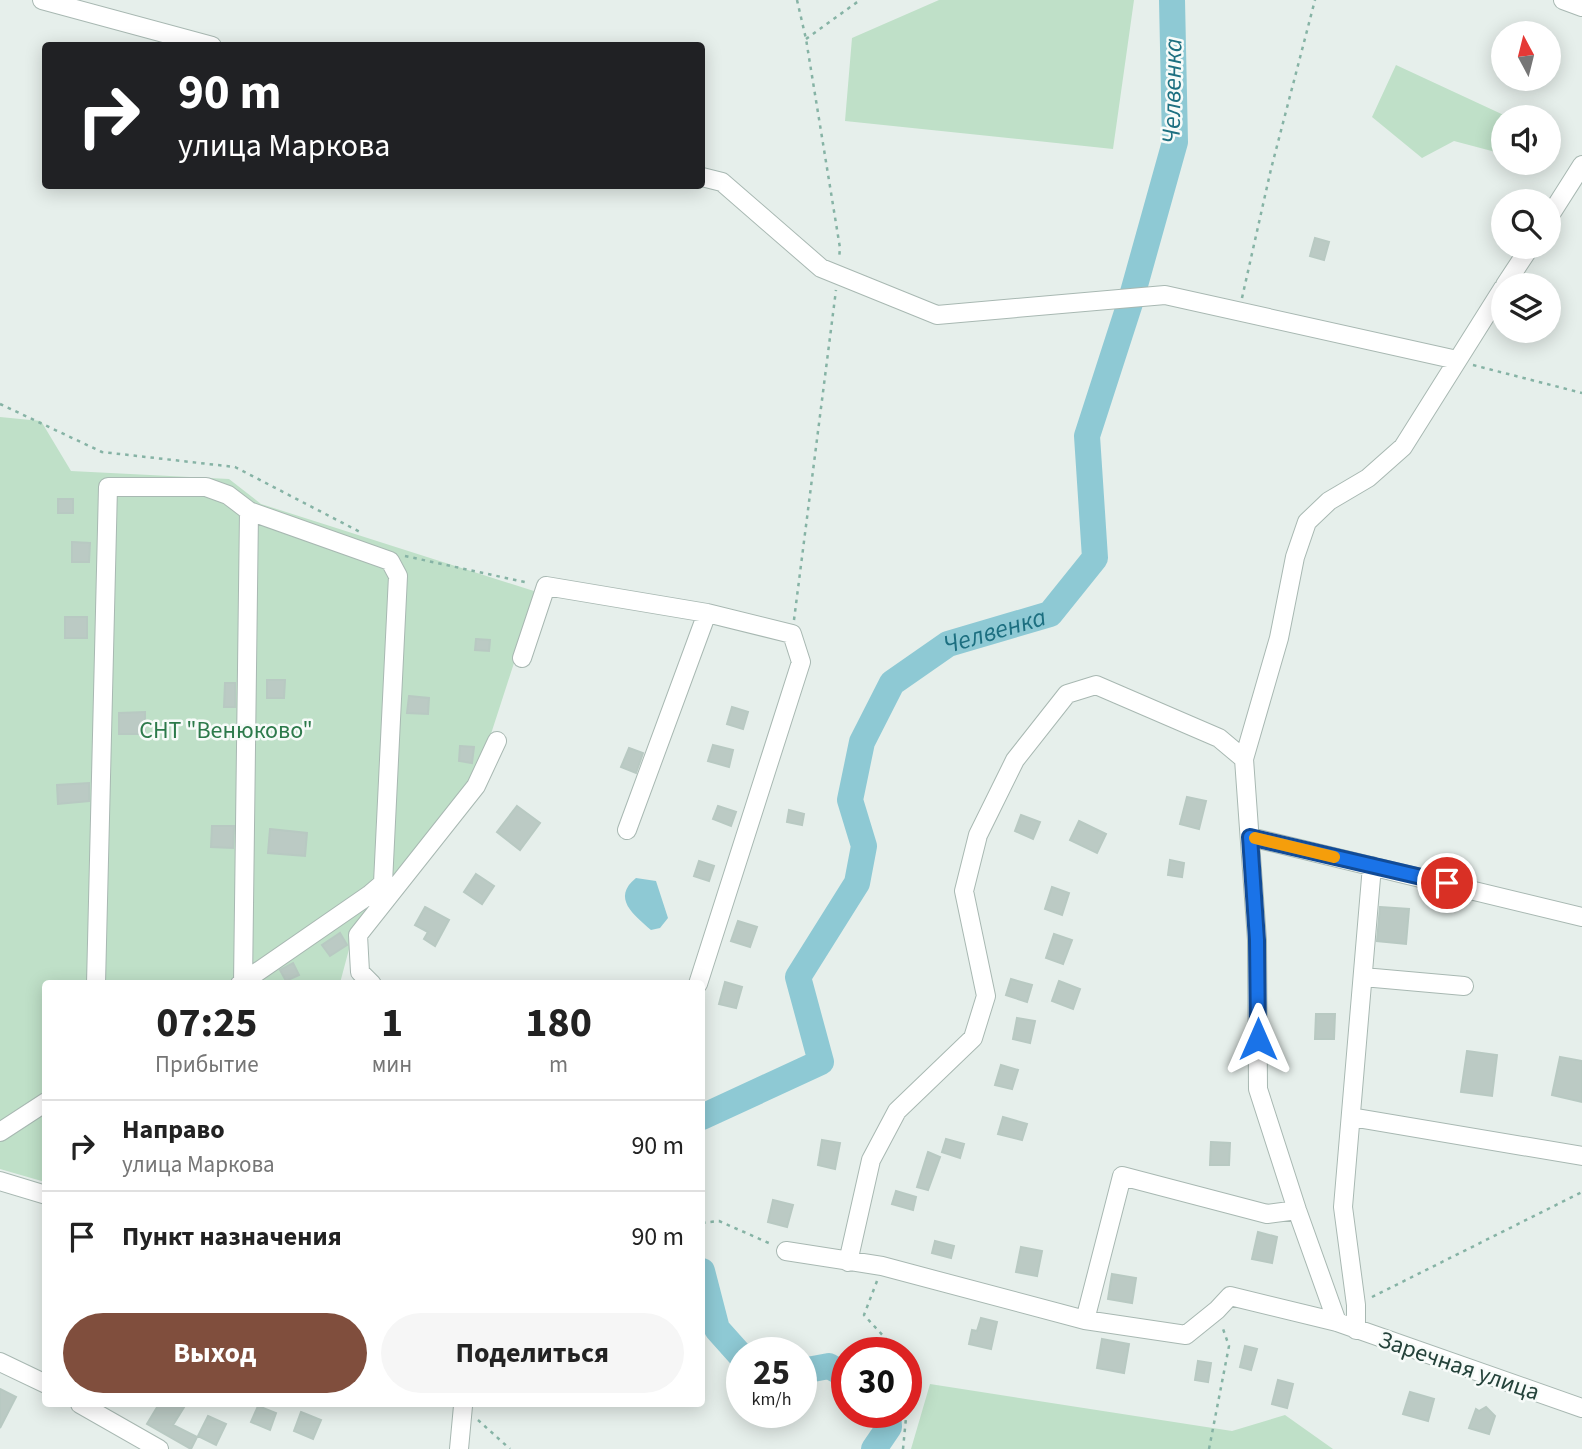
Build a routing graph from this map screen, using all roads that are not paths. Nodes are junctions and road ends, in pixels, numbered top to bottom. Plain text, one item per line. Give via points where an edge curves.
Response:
1 (43, 0) edge
2 (1563, 0) edge
3 (1582, 7) edge
4 (197, 42) edge
5 (1582, 165) edge
6 (705, 178) edge
7 (1561, 198) edge
8 (1491, 306) edge
9 (1457, 360) junction
10 (249, 511) junction
11 (707, 613) junction
12 (522, 658) dead end
13 (498, 741) dead end
14 (1244, 760) junction
15 (627, 830) dead end
16 (1250, 837) junction
17 (1372, 866) junction
18 (1582, 917) edge
19 (1363, 977) junction
20 (96, 980) edge
21 (242, 980) edge
22 (246, 980) edge
23 (368, 980) edge
24 (699, 980) edge
25 (1464, 986) dead end
26 (42, 1105) edge
27 (1351, 1117) junction
28 (0, 1132) edge
29 (1582, 1156) edge
30 (0, 1181) edge
31 (42, 1194) edge
32 (1297, 1210) junction
33 (786, 1251) road end
34 (848, 1262) junction
35 (1085, 1320) junction
36 (1337, 1322) junction
37 (1356, 1330) junction
38 (0, 1362) edge
39 (42, 1382) edge
40 (85, 1407) edge
41 (464, 1407) edge
42 (1582, 1408) edge
43 (159, 1449) edge
44 (459, 1449) edge

1 - 4 street
2 - 3 street
5 - 7 street
6 - 9 street via 722,182 821,268 937,315 1165,295
8 - 9 street
9 - 14 street via 1403,447 1307,522 1294,557 1279,638
10 - 20 street via 228,495 206,487 108,487
10 - 21 street
10 - 22 street via 390,561 398,576 383,883
11 - 12 street via 546,586
11 - 15 street
11 - 24 street via 792,634 801,662
13 - 23 street via 476,786 358,935 360,972
14 - 16 street
14 - 34 street via 1219,738 1096,685 1067,694 1015,760 978,835 964,891 986,996 973,1038 897,1111 871,1160
16 - 17 street
16 - 32 street via 1257,940 1258,1089
17 - 18 street
17 - 19 street
19 - 25 street
19 - 27 street
26 - 28 street
27 - 29 street
27 - 37 street via 1343,1207
30 - 31 street
32 - 35 street via 1267,1214 1122,1176
32 - 36 street
33 - 34 street
34 - 35 street via 882,1266
35 - 36 street, Заречная улица via 1186,1335 1230,1296
36 - 37 street, Заречная улица
37 - 42 street, Заречная улица
38 - 39 street
40 - 43 street
41 - 44 street

